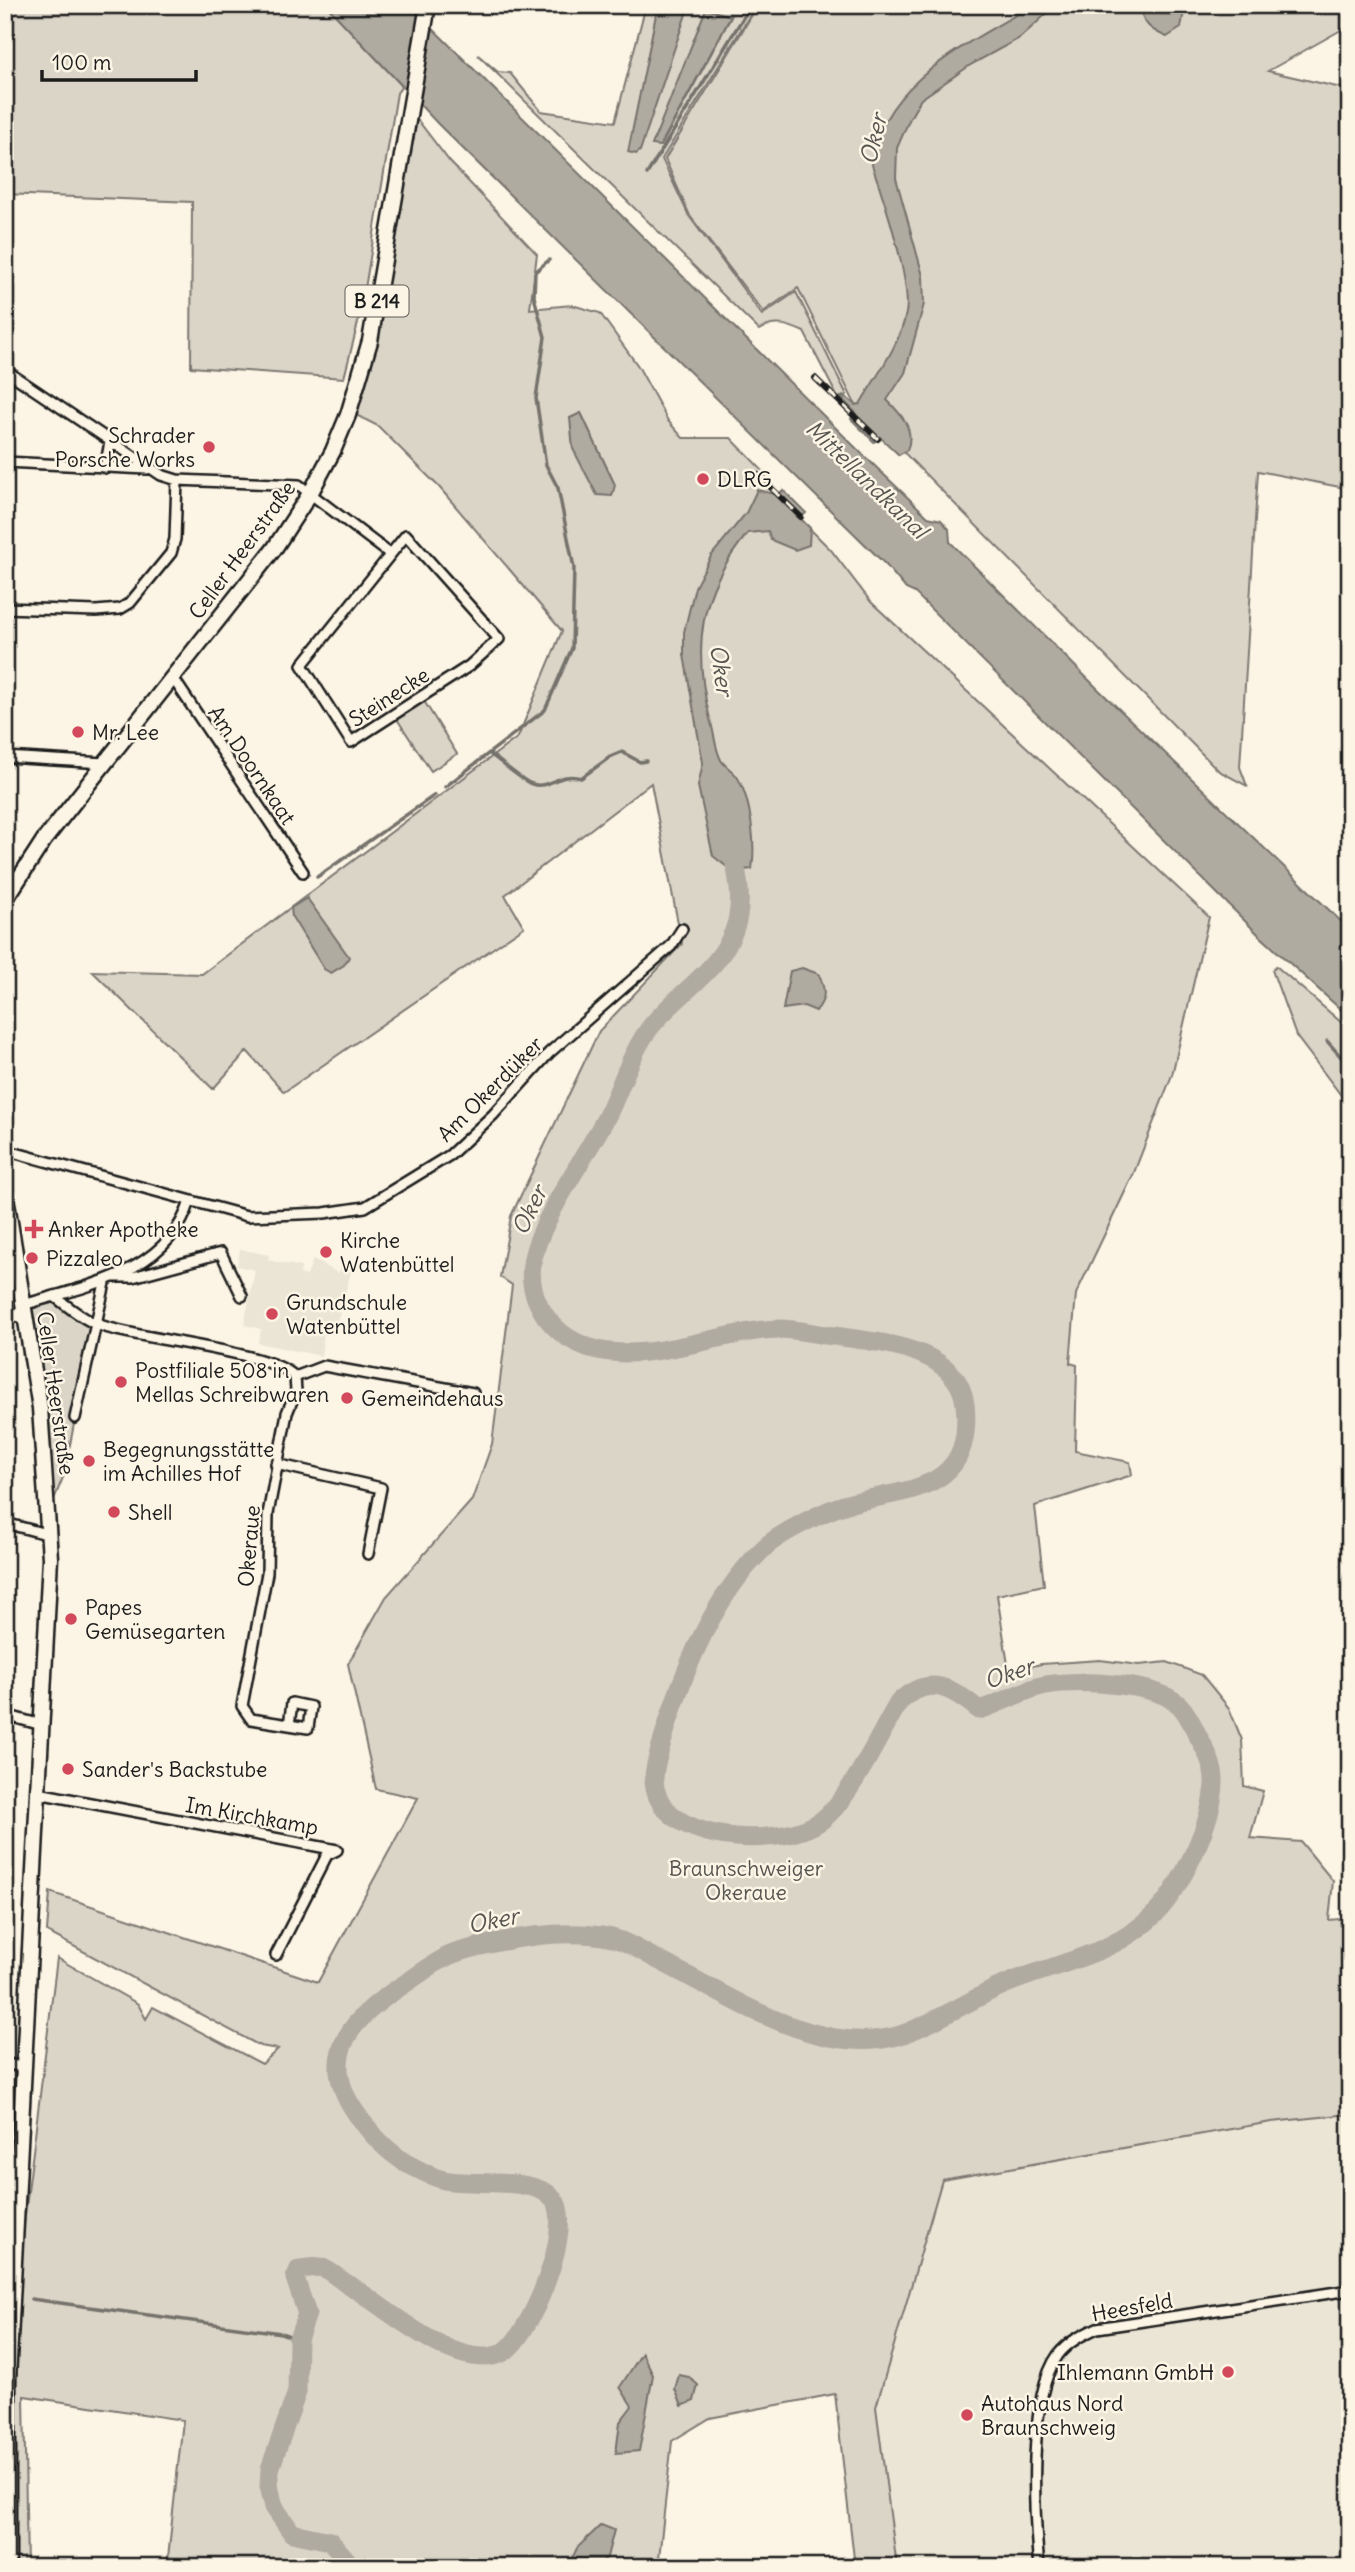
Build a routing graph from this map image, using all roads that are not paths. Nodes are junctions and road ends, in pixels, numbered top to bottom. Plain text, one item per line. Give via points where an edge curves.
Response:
1 (428, 5) edge
2 (5, 370) edge
3 (110, 443) junction
4 (5, 463) edge
5 (105, 468) junction
6 (149, 469) junction
7 (177, 480) junction
8 (312, 492) junction
9 (390, 554) junction
10 (5, 608) edge
11 (173, 678) junction
12 (5, 757) edge
13 (104, 763) junction
14 (303, 872) dead end
15 (5, 900) edge
16 (681, 929) dead end
17 (5, 1150) edge
18 (5, 1191) edge
19 (190, 1201) junction
20 (108, 1280) junction
21 (54, 1296) junction
22 (242, 1296) dead end
23 (5, 1308) edge
24 (24, 1311) junction
25 (5, 1313) edge
26 (94, 1323) junction
27 (295, 1377) junction
28 (472, 1394) dead end
29 (75, 1418) dead end
30 (276, 1464) junction
31 (5, 1522) edge
32 (50, 1535) junction
33 (368, 1554) dead end
34 (5, 1715) edge
35 (42, 1725) junction
36 (289, 1725) dead end
37 (38, 1793) junction
38 (276, 1955) dead end
39 (5, 2063) edge
40 (24, 2068) junction
41 (1350, 2290) edge
42 (8, 2567) edge
43 (1039, 2567) edge

1 - 8 main road, Celler Heerstraße / B 214 via 365,361 348,415
2 - 3 street
3 - 5 street
3 - 6 street
4 - 5 street
5 - 6 street
6 - 7 street
7 - 8 street via 289,483
7 - 10 street via 171,553 130,603 96,611
8 - 9 street
8 - 11 main road, Celler Heerstraße / B 214 via 274,550
9 - 9 street, Steinecke via 302,665 351,742 469,666 499,639 406,535
11 - 13 main road, Celler Heerstraße / B 214
11 - 14 street, Am Doornkaat
12 - 13 street
13 - 15 main road, Celler Heerstraße / B 214 via 44,840
16 - 19 street, Am Okerdüker via 671,946 549,1053 450,1155 378,1200 346,1211 247,1216
17 - 19 street, Am Okerdüker
18 - 24 main road, Celler Heerstraße
19 - 20 street via 166,1245
20 - 21 street
20 - 22 street via 221,1253
20 - 26 street
21 - 24 street
21 - 26 street
23 - 24 main road
24 - 25 main road
24 - 32 main road, Celler Heerstraße via 43,1426
26 - 27 street via 250,1359 287,1370
26 - 29 street
27 - 28 street via 324,1366
27 - 30 street, Okeraue via 296,1391
30 - 33 street via 381,1488
30 - 36 street, Okeraue via 268,1514 267,1573 242,1706 251,1719
31 - 32 street
32 - 35 main road, Celler Heerstraße
34 - 35 street
35 - 37 main road, Celler Heerstraße
37 - 38 street, Im Kirchkamp via 337,1850 327,1856
37 - 40 main road, Celler Heerstraße
39 - 40 street
40 - 42 main road, Celler Heerstraße via 8,2393
41 - 43 street, Heesfeld via 1097,2328 1069,2344 1051,2367 1040,2397 1035,2529

